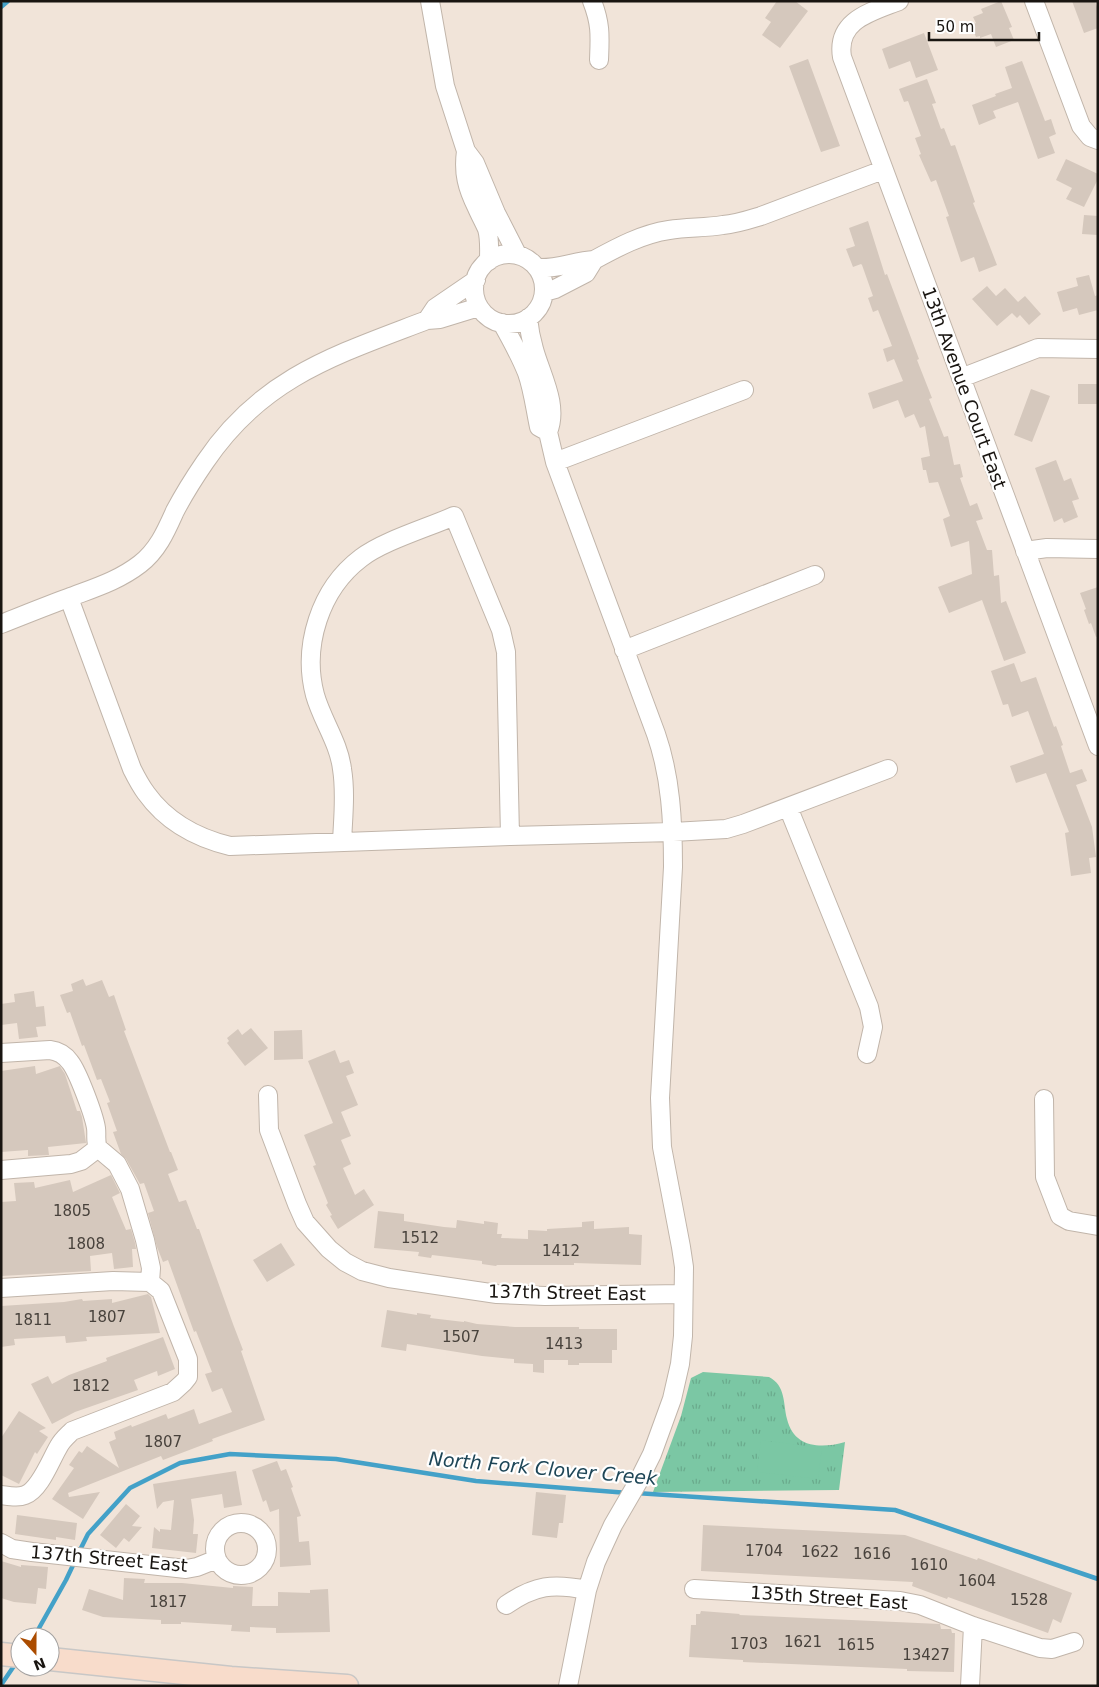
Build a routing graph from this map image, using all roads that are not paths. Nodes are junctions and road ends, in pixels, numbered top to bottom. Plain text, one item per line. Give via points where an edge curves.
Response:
1 (430, 1) edge
2 (592, 1) edge
3 (899, 1) edge
4 (1034, 1) edge
5 (599, 60) dead end
6 (1098, 140) edge
7 (466, 151) junction
8 (883, 170) junction
9 (517, 254) junction
10 (594, 260) junction
11 (489, 261) junction
12 (538, 268) junction
13 (476, 280) junction
14 (544, 292) junction
15 (479, 307) junction
16 (528, 318) junction
17 (427, 320) junction
18 (502, 323) junction
19 (1098, 349) edge
20 (961, 378) junction
21 (744, 390) dead end
22 (548, 432) junction
23 (555, 462) junction
24 (1098, 549) edge
25 (1025, 552) junction
26 (815, 575) dead end
27 (69, 598) junction
28 (1, 624) edge
29 (624, 650) junction
30 (1098, 746) edge
31 (888, 769) dead end
32 (788, 807) junction
33 (673, 832) junction
34 (510, 836) junction
35 (342, 842) junction
36 (1, 1054) edge
37 (867, 1054) dead end
38 (268, 1096) dead end
39 (1044, 1099) dead end
40 (98, 1148) junction
41 (1, 1170) edge
42 (1098, 1226) edge
43 (152, 1284) junction
44 (1, 1288) edge
45 (683, 1294) junction
46 (1, 1495) edge
47 (1, 1543) edge
48 (217, 1559) dead end
49 (694, 1589) dead end
50 (587, 1590) junction
51 (506, 1605) dead end
52 (974, 1626) junction
53 (1074, 1642) dead end
54 (60, 1660) edge
55 (347, 1686) edge
56 (568, 1686) edge
57 (970, 1686) edge

1 - 7 street via 445,86
2 - 5 street via 601,32
3 - 8 street, 13th Avenue Court East via 868,13 847,28 840,46
4 - 6 street via 1081,126 1090,137
7 - 9 street via 475,163
7 - 11 street via 466,178 487,229
8 - 10 street via 740,222 651,234
8 - 20 street, 13th Avenue Court East
9 - 11 street via 505,254
9 - 12 street
10 - 12 street via 550,269
10 - 14 street via 586,273
11 - 13 street
12 - 14 street
13 - 15 street
13 - 17 street via 435,308
14 - 16 street via 538,308
15 - 17 street
15 - 18 street
16 - 18 street via 521,322
16 - 22 street via 534,350 549,392 552,423
17 - 27 street via 334,356 283,384 224,436 192,482 153,551 124,576
18 - 22 street via 527,373 539,426
19 - 20 street via 1038,348
20 - 25 street, 13th Avenue Court East
21 - 23 street
22 - 23 street
23 - 29 street
24 - 25 street via 1048,548
25 - 30 street, 13th Avenue Court East
26 - 29 street
27 - 28 street
27 - 35 street via 132,769 157,807 192,832 230,846
29 - 33 street via 663,752
31 - 32 street
32 - 33 street via 726,829
32 - 37 street via 869,1007 873,1027
33 - 34 street
33 - 45 street via 660,1122 665,1168 684,1267
34 - 35 street
34 - 35 street via 506,652 501,630 454,516 381,546 361,558 334,585 316,623 312,641 312,678 342,770
36 - 40 street via 50,1050 70,1060 96,1129
38 - 45 street, 137th Street East via 269,1130 305,1222 329,1249 362,1271 497,1294
39 - 42 street via 1044,1177 1060,1216 1068,1222
40 - 41 street via 81,1161 71,1164
40 - 43 street via 117,1164 130,1190 145,1240
43 - 44 street via 113,1281
43 - 46 street via 161,1291 184,1345 188,1377 173,1392 72,1431 60,1444 33,1490 14,1497
45 - 50 street via 683,1336 672,1399 652,1454 613,1525
47 - 48 street, 137th Street East via 12,1549 32,1552 186,1569
49 - 52 street, 135th Street East via 900,1601 920,1605
50 - 51 street via 563,1586 539,1588
50 - 56 street
52 - 53 street, 135th Street East via 1040,1648 1052,1649
52 - 57 street
54 - 55 main road

